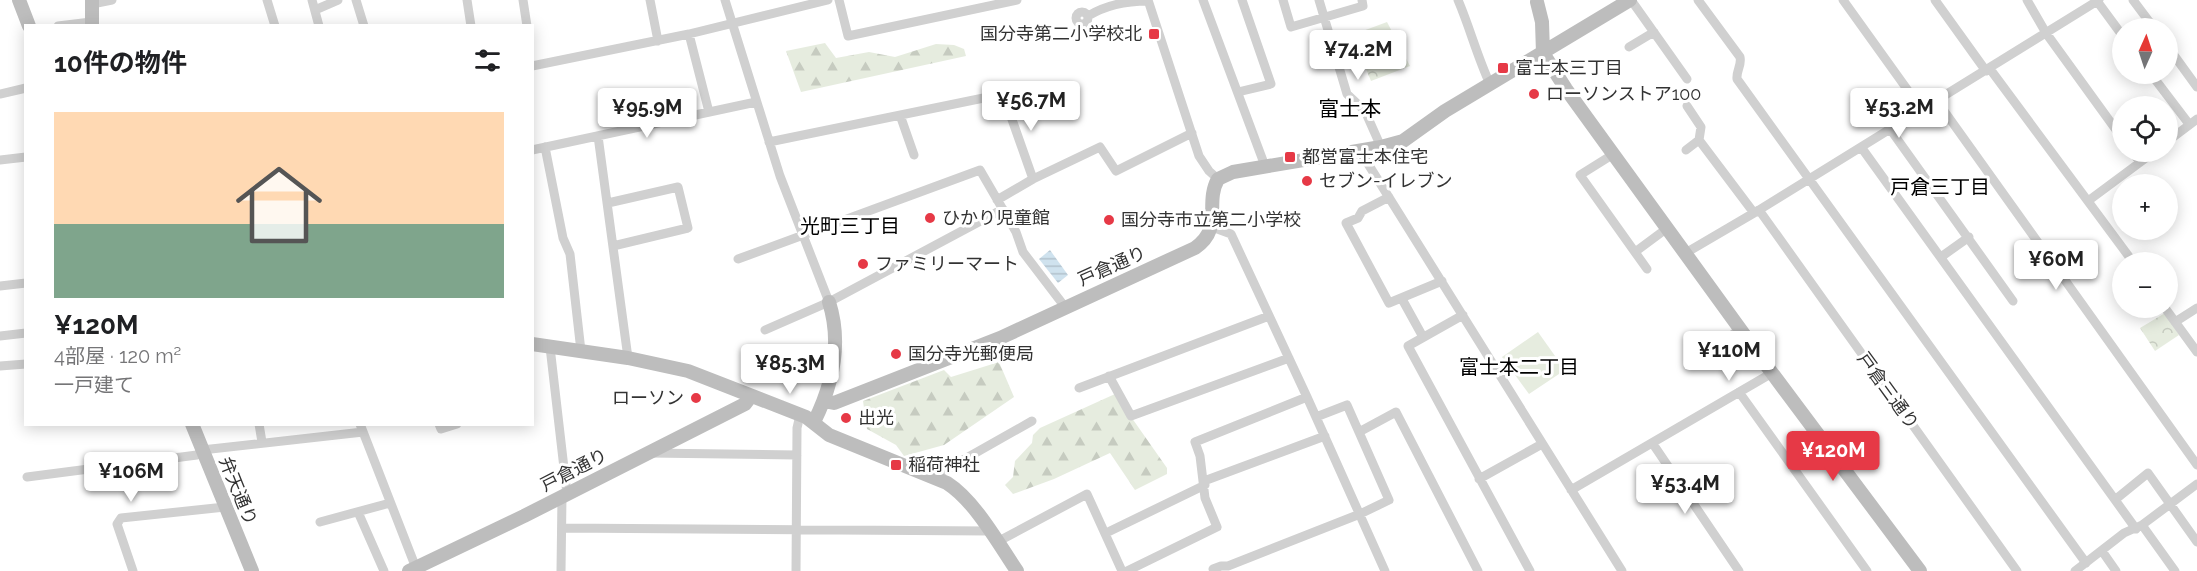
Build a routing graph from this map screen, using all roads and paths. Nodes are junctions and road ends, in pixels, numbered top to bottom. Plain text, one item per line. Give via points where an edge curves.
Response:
1 (19, 0) edge
2 (112, 0) edge
3 (267, 0) edge
4 (312, 0) edge
5 (338, 0) edge
6 (356, 0) edge
7 (467, 0) edge
8 (522, 0) edge
9 (650, 0) edge
10 (725, 0) edge
11 (828, 0) edge
12 (838, 0) edge
13 (1017, 0) edge
14 (1148, 0) edge
15 (1203, 0) edge
16 (1242, 0) edge
17 (1283, 0) edge
18 (1319, 0) edge
19 (1362, 0) edge
20 (1458, 0) edge
21 (1630, 0) edge
22 (1698, 0) edge
23 (1843, 0) edge
24 (1935, 0) edge
25 (2027, 0) edge
26 (2133, 0) edge
27 (1536, 1) edge
28 (2098, 1) edge
29 (92, 2) edge
30 (315, 10) junction
31 (1088, 16) dead end
32 (1324, 17) junction
33 (2146, 18) edge
34 (2112, 21) edge
35 (28, 24) edge
36 (91, 24) edge
37 (274, 24) edge
38 (319, 24) edge
39 (363, 24) edge
40 (471, 24) edge
41 (527, 24) edge
42 (732, 24) junction
43 (1654, 32) junction
44 (2046, 33) junction
45 (689, 34) junction
46 (658, 40) junction
47 (1629, 47) dead end
48 (1543, 53) junction
49 (2178, 61) edge
50 (534, 64) edge
51 (1988, 70) junction
52 (1687, 79) dead end
53 (1490, 84) junction
54 (2160, 84) edge
55 (2197, 87) edge
56 (24, 88) edge
57 (1238, 92) junction
58 (0, 94) edge
59 (1937, 101) junction
60 (756, 102) junction
61 (1687, 106) dead end
62 (1922, 110) junction
63 (709, 112) junction
64 (900, 115) junction
65 (2193, 122) edge
66 (2112, 124) edge
67 (1890, 129) junction
68 (1192, 133) junction
69 (2178, 133) edge
70 (598, 136) junction
71 (1699, 140) junction
72 (769, 142) junction
73 (545, 147) junction
74 (1381, 147) junction
75 (1861, 147) junction
76 (534, 150) edge
77 (1686, 150) dead end
78 (1360, 151) junction
79 (914, 155) dead end
80 (1612, 155) junction
81 (24, 158) edge
82 (0, 160) edge
83 (2140, 162) edge
84 (1265, 166) junction
85 (1809, 178) junction
86 (1033, 179) junction
87 (1218, 179) junction
88 (1389, 197) junction
89 (997, 200) junction
90 (2088, 201) junction
91 (608, 204) junction
92 (1003, 209) junction
93 (1756, 212) junction
94 (1212, 228) junction
95 (1666, 229) junction
96 (801, 236) junction
97 (1969, 237) junction
98 (614, 246) junction
99 (1635, 252) junction
100 (2126, 252) edge
101 (1684, 254) junction
102 (1941, 257) junction
103 (738, 259) dead end
104 (1647, 269) dead end
105 (1442, 281) junction
106 (24, 283) edge
107 (0, 286) edge
108 (1402, 299) junction
109 (2013, 300) dead end
110 (829, 302) junction
111 (1065, 307) junction
112 (2197, 308) edge
113 (1463, 315) junction
114 (1269, 316) junction
115 (2172, 318) edge
116 (2175, 322) junction
117 (1740, 329) junction
118 (765, 330) dead end
119 (24, 333) edge
120 (0, 336) edge
121 (1423, 337) junction
122 (534, 344) edge
123 (550, 347) junction
124 (581, 351) junction
125 (2197, 352) edge
126 (628, 358) junction
127 (1289, 358) junction
128 (1695, 363) dead end
129 (24, 364) edge
130 (0, 366) edge
131 (1772, 373) junction
132 (1109, 376) junction
133 (1079, 388) dead end
134 (1739, 392) junction
135 (751, 396) junction
136 (1307, 397) junction
137 (824, 401) junction
138 (800, 415) junction
139 (1316, 417) junction
140 (1032, 421) dead end
141 (814, 422) junction
142 (193, 426) edge
143 (259, 426) edge
144 (361, 428) edge
145 (1359, 432) junction
146 (1325, 436) junction
147 (262, 442) junction
148 (1542, 444) junction
149 (1653, 444) junction
150 (202, 450) junction
151 (647, 453) junction
152 (796, 455) junction
153 (2197, 465) edge
154 (27, 477) dead end
155 (933, 477) junction
156 (1479, 479) junction
157 (1205, 483) junction
158 (2197, 484) edge
159 (1571, 490) junction
160 (565, 495) junction
161 (2116, 499) junction
162 (390, 503) junction
163 (2171, 503) junction
164 (225, 507) junction
165 (358, 512) junction
166 (1360, 514) junction
167 (320, 522) dead end
168 (2139, 527) junction
169 (562, 528) junction
170 (796, 529) junction
171 (1106, 533) junction
172 (993, 536) junction
173 (2197, 542) edge
174 (2102, 551) junction
175 (2086, 563) junction
176 (413, 569) edge
177 (1213, 569) dead end
178 (1620, 570) edge
179 (133, 571) edge
180 (252, 571) edge
181 (384, 571) edge
182 (561, 571) edge
183 (796, 571) edge
184 (1017, 571) edge
185 (1122, 571) edge
186 (1127, 571) edge
187 (1385, 571) edge
188 (1478, 571) edge
189 (1530, 571) edge
190 (1739, 571) edge
191 (1867, 571) edge
192 (1920, 571) edge
193 (2017, 571) edge
194 (2075, 571) edge
195 (2116, 571) edge
196 (2175, 571) edge

1 - 35 street
2 - 29 street
3 - 37 street
4 - 30 street
5 - 30 street
6 - 39 street
7 - 40 street
8 - 41 street
9 - 46 street
10 - 42 street
11 - 42 street
12 - 13 street via 848,36
14 - 31 street via 1106,7
14 - 68 street
15 - 57 street
16 - 57 street via 1271,84
17 - 32 street via 1291,27
18 - 32 street
19 - 32 street via 1363,6
20 - 53 street
21 - 43 street
21 - 48 street
22 - 85 street via 1740,57 1737,79
23 - 62 street
24 - 51 street
25 - 44 street
26 - 33 street
27 - 48 street via 1542,22
28 - 34 street
28 - 44 street
29 - 36 street
30 - 38 street
32 - 74 street via 1347,94 1365,111
42 - 45 street
42 - 60 street
43 - 47 street
43 - 52 street
44 - 51 street
44 - 66 street
45 - 46 street
45 - 63 street
46 - 50 street
48 - 53 street
48 - 80 street
49 - 55 street
51 - 59 street
51 - 90 street
53 - 74 street via 1403,141
54 - 65 street
56 - 58 street
57 - 84 street
59 - 62 street
59 - 153 street
60 - 63 street
60 - 72 street
61 - 71 street via 1701,127
62 - 67 street
63 - 70 street
64 - 72 street
64 - 79 street
64 - 86 street via 1003,94
65 - 69 street
67 - 75 street
67 - 97 street
68 - 86 street via 1116,171 1100,147
68 - 87 street via 1203,164
70 - 73 street
70 - 91 street
71 - 77 street
71 - 93 street, 戸倉三通り
72 - 96 street
73 - 76 street
73 - 124 street via 562,238 570,254
74 - 78 street
75 - 85 street
75 - 102 street
78 - 84 street
78 - 88 street
80 - 95 street
80 - 99 street via 1580,175
81 - 82 street
83 - 90 street
84 - 87 street
85 - 93 street
85 - 175 street
86 - 89 street
87 - 94 street via 1213,194
88 - 105 street
88 - 108 street via 1346,223 1389,303
89 - 92 street
89 - 96 street via 980,170
90 - 100 street
91 - 98 street
91 - 98 street via 678,186 688,228
92 - 110 street
92 - 111 street via 1023,252
93 - 101 street
93 - 193 street, 戸倉三通り
94 - 111 street, 戸倉通り via 1195,248
94 - 114 street via 1231,234
95 - 99 street
95 - 101 street
96 - 103 street
96 - 110 street
97 - 102 street
97 - 109 street
98 - 126 street
99 - 104 street
101 - 117 street
102 - 161 street
105 - 108 street
105 - 113 street
106 - 107 street
108 - 121 street
110 - 118 street
110 - 137 street via 836,354
111 - 137 street, 戸倉通り via 834,403
112 - 116 street
113 - 121 street
113 - 148 street
114 - 127 street
114 - 132 street
115 - 116 street
116 - 125 street
117 - 128 street
117 - 131 street
119 - 120 street
121 - 156 street via 1408,346
122 - 123 street
123 - 124 street
123 - 160 street
124 - 126 street
126 - 135 street via 688,371
127 - 132 street via 1131,416
127 - 136 street
129 - 130 street
131 - 134 street
131 - 192 street
132 - 133 street
134 - 149 street
134 - 191 street
135 - 138 street
135 - 151 street, 戸倉通り via 744,404
136 - 139 street
136 - 157 street via 1195,442
137 - 141 street
138 - 141 street
138 - 152 street
139 - 145 street via 1347,405
139 - 146 street
140 - 155 street
141 - 155 street via 829,435
142 - 150 street, 弁天通り
143 - 147 street
144 - 147 street
144 - 162 street
145 - 166 street via 1389,500
145 - 188 street via 1396,412
146 - 157 street
146 - 166 street
147 - 150 street
148 - 156 street
148 - 159 street
149 - 159 street
149 - 190 street
150 - 154 street via 197,455
150 - 164 street, 弁天通り
151 - 152 street
151 - 160 street, 戸倉通り
152 - 170 street
155 - 172 street via 956,489
156 - 189 street
157 - 171 street
157 - 186 street via 1216,527
158 - 163 street
159 - 178 street
160 - 169 street
160 - 176 street, 戸倉通り
161 - 163 street via 2148,473
161 - 168 street
162 - 165 street
162 - 176 street
163 - 168 street
163 - 173 street
164 - 179 street via 121,518 117,524
164 - 180 street, 弁天通り
165 - 167 street
165 - 181 street
166 - 177 street
166 - 187 street
168 - 174 street via 2124,533
168 - 196 street
169 - 170 street
169 - 182 street
170 - 172 street
170 - 183 street
171 - 172 street via 1087,494
171 - 185 street
172 - 184 street
174 - 175 street
174 - 195 street
175 - 194 street

